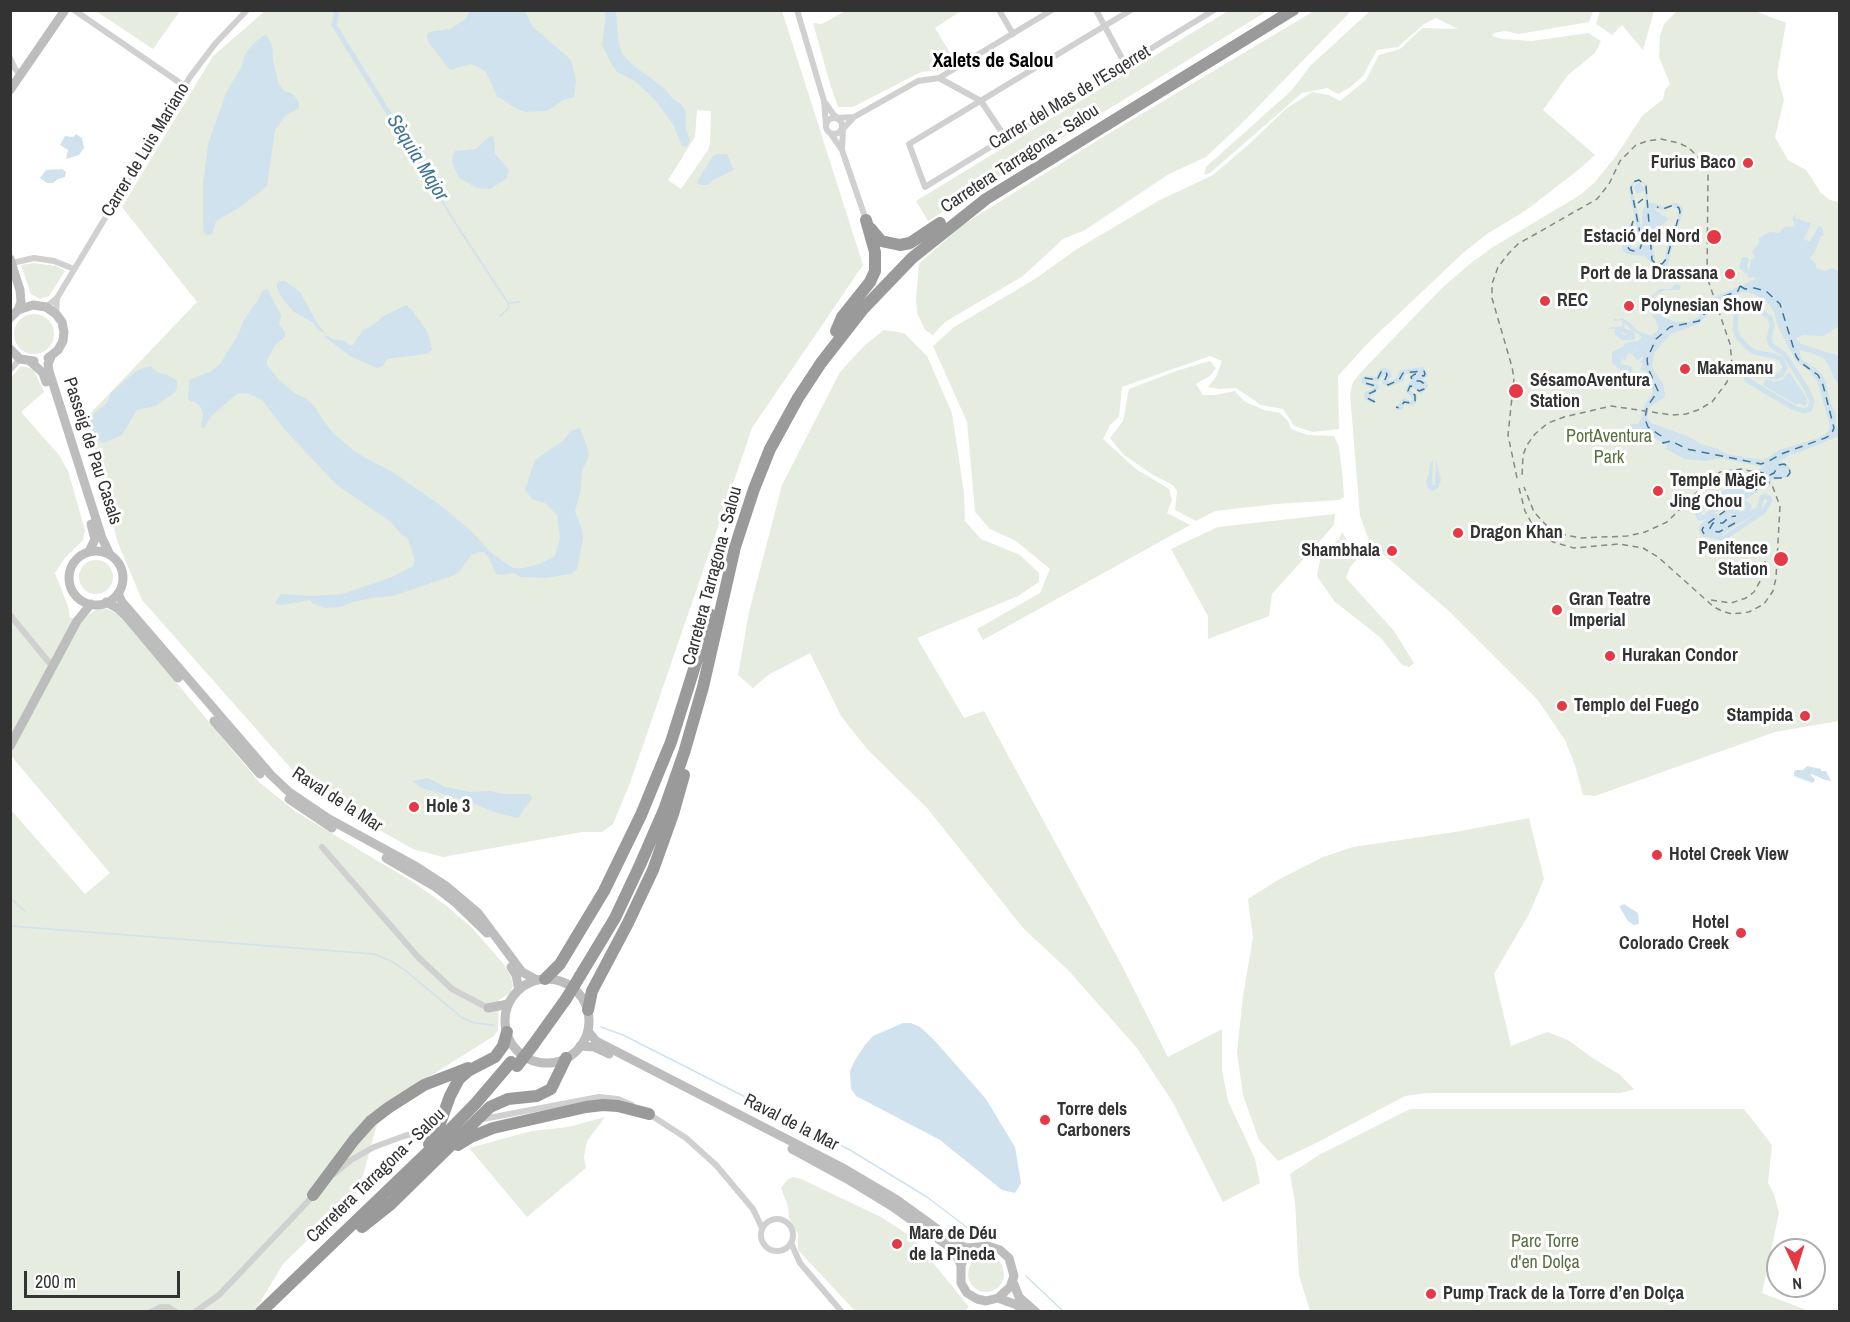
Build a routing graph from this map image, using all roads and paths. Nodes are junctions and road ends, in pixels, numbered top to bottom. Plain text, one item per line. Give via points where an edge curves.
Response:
1 (65, 10) edge
2 (75, 10) edge
3 (247, 10) edge
4 (797, 10) edge
5 (999, 10) edge
6 (1052, 10) edge
7 (1096, 10) edge
8 (1131, 10) edge
9 (1214, 10) edge
10 (1279, 10) edge
11 (1293, 10) edge
12 (1105, 27) junction
13 (1013, 34) junction
14 (10, 58) edge
15 (1125, 64) junction
16 (21, 75) junction
17 (939, 78) junction
18 (186, 87) junction
19 (10, 90) edge
20 (825, 101) junction
21 (981, 102) junction
22 (854, 117) junction
23 (838, 118) junction
24 (826, 125) junction
25 (842, 129) junction
26 (831, 134) junction
27 (1005, 137) junction
28 (842, 150) junction
29 (866, 220) junction
30 (940, 223) junction
31 (11, 261) edge
32 (74, 269) junction
33 (20, 290) junction
34 (57, 298) junction
35 (33, 305) junction
36 (46, 307) junction
37 (18, 310) junction
38 (56, 314) junction
39 (10, 318) edge
40 (836, 331) junction
41 (10, 349) edge
42 (51, 357) junction
43 (20, 359) junction
44 (30, 361) junction
45 (10, 370) edge
46 (89, 552) junction
47 (110, 555) junction
48 (118, 593) junction
49 (77, 597) junction
50 (106, 602) junction
51 (91, 604) junction
52 (715, 613) junction
53 (10, 615) edge
54 (77, 621) junction
55 (52, 666) junction
56 (10, 746) edge
57 (322, 847) dead end
58 (541, 979) junction
59 (519, 990) junction
60 (508, 1004) junction
61 (488, 1008) junction
62 (588, 1010) junction
63 (506, 1026) junction
64 (588, 1031) junction
65 (580, 1046) junction
66 (566, 1058) junction
67 (489, 1061) junction
68 (649, 1114) junction
69 (483, 1119) dead end
70 (433, 1129) dead end
71 (403, 1193) junction
72 (313, 1195) junction
73 (753, 1209) junction
74 (772, 1220) junction
75 (358, 1225) junction
76 (762, 1228) junction
77 (791, 1243) junction
78 (976, 1248) junction
79 (782, 1251) junction
80 (800, 1263) junction
81 (961, 1265) junction
82 (1013, 1282) junction
83 (219, 1295) junction
84 (998, 1298) junction
85 (151, 1311) edge
86 (177, 1311) edge
87 (195, 1311) edge
88 (207, 1311) edge
89 (261, 1311) edge
90 (273, 1311) edge
91 (842, 1311) edge
92 (1024, 1311) edge
93 (1036, 1311) edge

1 - 16 street
2 - 18 street
3 - 18 street, Carrer de Luis Mariano via 214,44
4 - 20 street
5 - 13 street
6 - 13 street
7 - 12 street
8 - 12 street
9 - 15 street, Carrer del Mas de l'Esqerret
10 - 30 highway, Carretera Tarragona - Salou via 1042,154
11 - 52 highway, Carretera Tarragona - Salou via 986,199 924,247 879,290 821,363 770,449
12 - 15 street
12 - 21 street
13 - 17 street
14 - 16 street
15 - 27 street, Carrer del Mas de l'Esqerret
16 - 19 street
17 - 21 street
17 - 22 street via 918,81
18 - 32 street, Carrer de Luis Mariano
20 - 23 street
20 - 24 street
21 - 27 street
21 - 27 street, Carrer del Mas de l'Esqerret via 909,144 925,187
22 - 23 street
22 - 25 street
23 - 24 street via 831,118
23 - 25 street
24 - 26 street
25 - 26 street
25 - 28 street
26 - 28 street
28 - 29 street
29 - 30 highway via 876,237 900,245 910,243
29 - 40 highway via 875,271
30 - 40 highway, Carretera Tarragona - Salou via 891,267
31 - 32 street via 34,258
31 - 33 street
32 - 34 street, Carrer de Luis Mariano
33 - 35 street
33 - 37 street
34 - 36 street, Carrer de Luis Mariano
34 - 38 street, Carrer de Luis Mariano
35 - 36 street
35 - 37 street
36 - 38 street
37 - 39 street
38 - 42 street via 62,322 63,341
40 - 52 highway, Carretera Tarragona - Salou via 797,384 746,486 727,546
41 - 43 street
42 - 44 street
42 - 47 street, Passeig de Pau Casals via 49,371
43 - 44 street
43 - 45 street
44 - 46 street, Passeig de Pau Casals via 43,373 94,534
46 - 47 street
46 - 49 street via 76,560 69,573
47 - 48 street via 122,573
48 - 50 street
48 - 58 street, Raval de la Mar via 271,776 328,819 446,886 478,913 522,972
49 - 51 street
49 - 54 street
50 - 51 street
50 - 59 street, Raval de la Mar via 126,616 251,764 276,788 315,818 434,886 472,918 513,970
51 - 54 street
52 - 58 highway via 671,742 641,815 604,891 560,964
52 - 62 highway via 706,687 673,814 653,870 592,991
52 - 75 highway, Carretera Tarragona - Salou, bridge via 700,696 684,753 664,810 615,918 514,1064
53 - 55 street
54 - 55 street
55 - 56 street
57 - 61 street via 418,957 452,989
58 - 59 street
58 - 62 street via 557,980 572,987
59 - 60 street
60 - 61 street
60 - 63 street
61 - 63 street
62 - 64 street
63 - 66 street via 514,1047 530,1059 546,1063
63 - 67 highway via 503,1046
64 - 65 street
64 - 78 street, Raval de la Mar via 596,1041 841,1167 897,1200 959,1245
65 - 66 street
65 - 81 street, Raval de la Mar via 594,1047 617,1058 847,1179 954,1250
66 - 71 highway via 551,1089 490,1107
67 - 72 highway via 433,1080 388,1108 354,1140
67 - 75 highway via 459,1079 431,1141
68 - 69 street via 618,1099 599,1097
68 - 71 highway via 603,1105 493,1128 456,1147
68 - 73 street via 686,1138 716,1165
70 - 72 street via 389,1140 362,1153
71 - 75 highway via 383,1212
72 - 83 street
73 - 74 street
73 - 76 street
74 - 76 street
74 - 77 street via 788,1223
75 - 89 highway, Carretera Tarragona - Salou
75 - 90 highway, Carretera Tarragona - Salou
76 - 79 street via 760,1238 765,1246
77 - 79 street
77 - 80 street
78 - 81 street
78 - 82 street, Raval de la Mar via 994,1247 1005,1253 1014,1270
79 - 80 street
80 - 91 street
81 - 84 street, Raval de la Mar via 959,1277 968,1293 981,1300
82 - 84 street
82 - 93 street, Raval de la Mar via 1019,1297
83 - 87 street
83 - 88 street
84 - 92 street, Raval de la Mar
85 - 86 street via 161,1307

